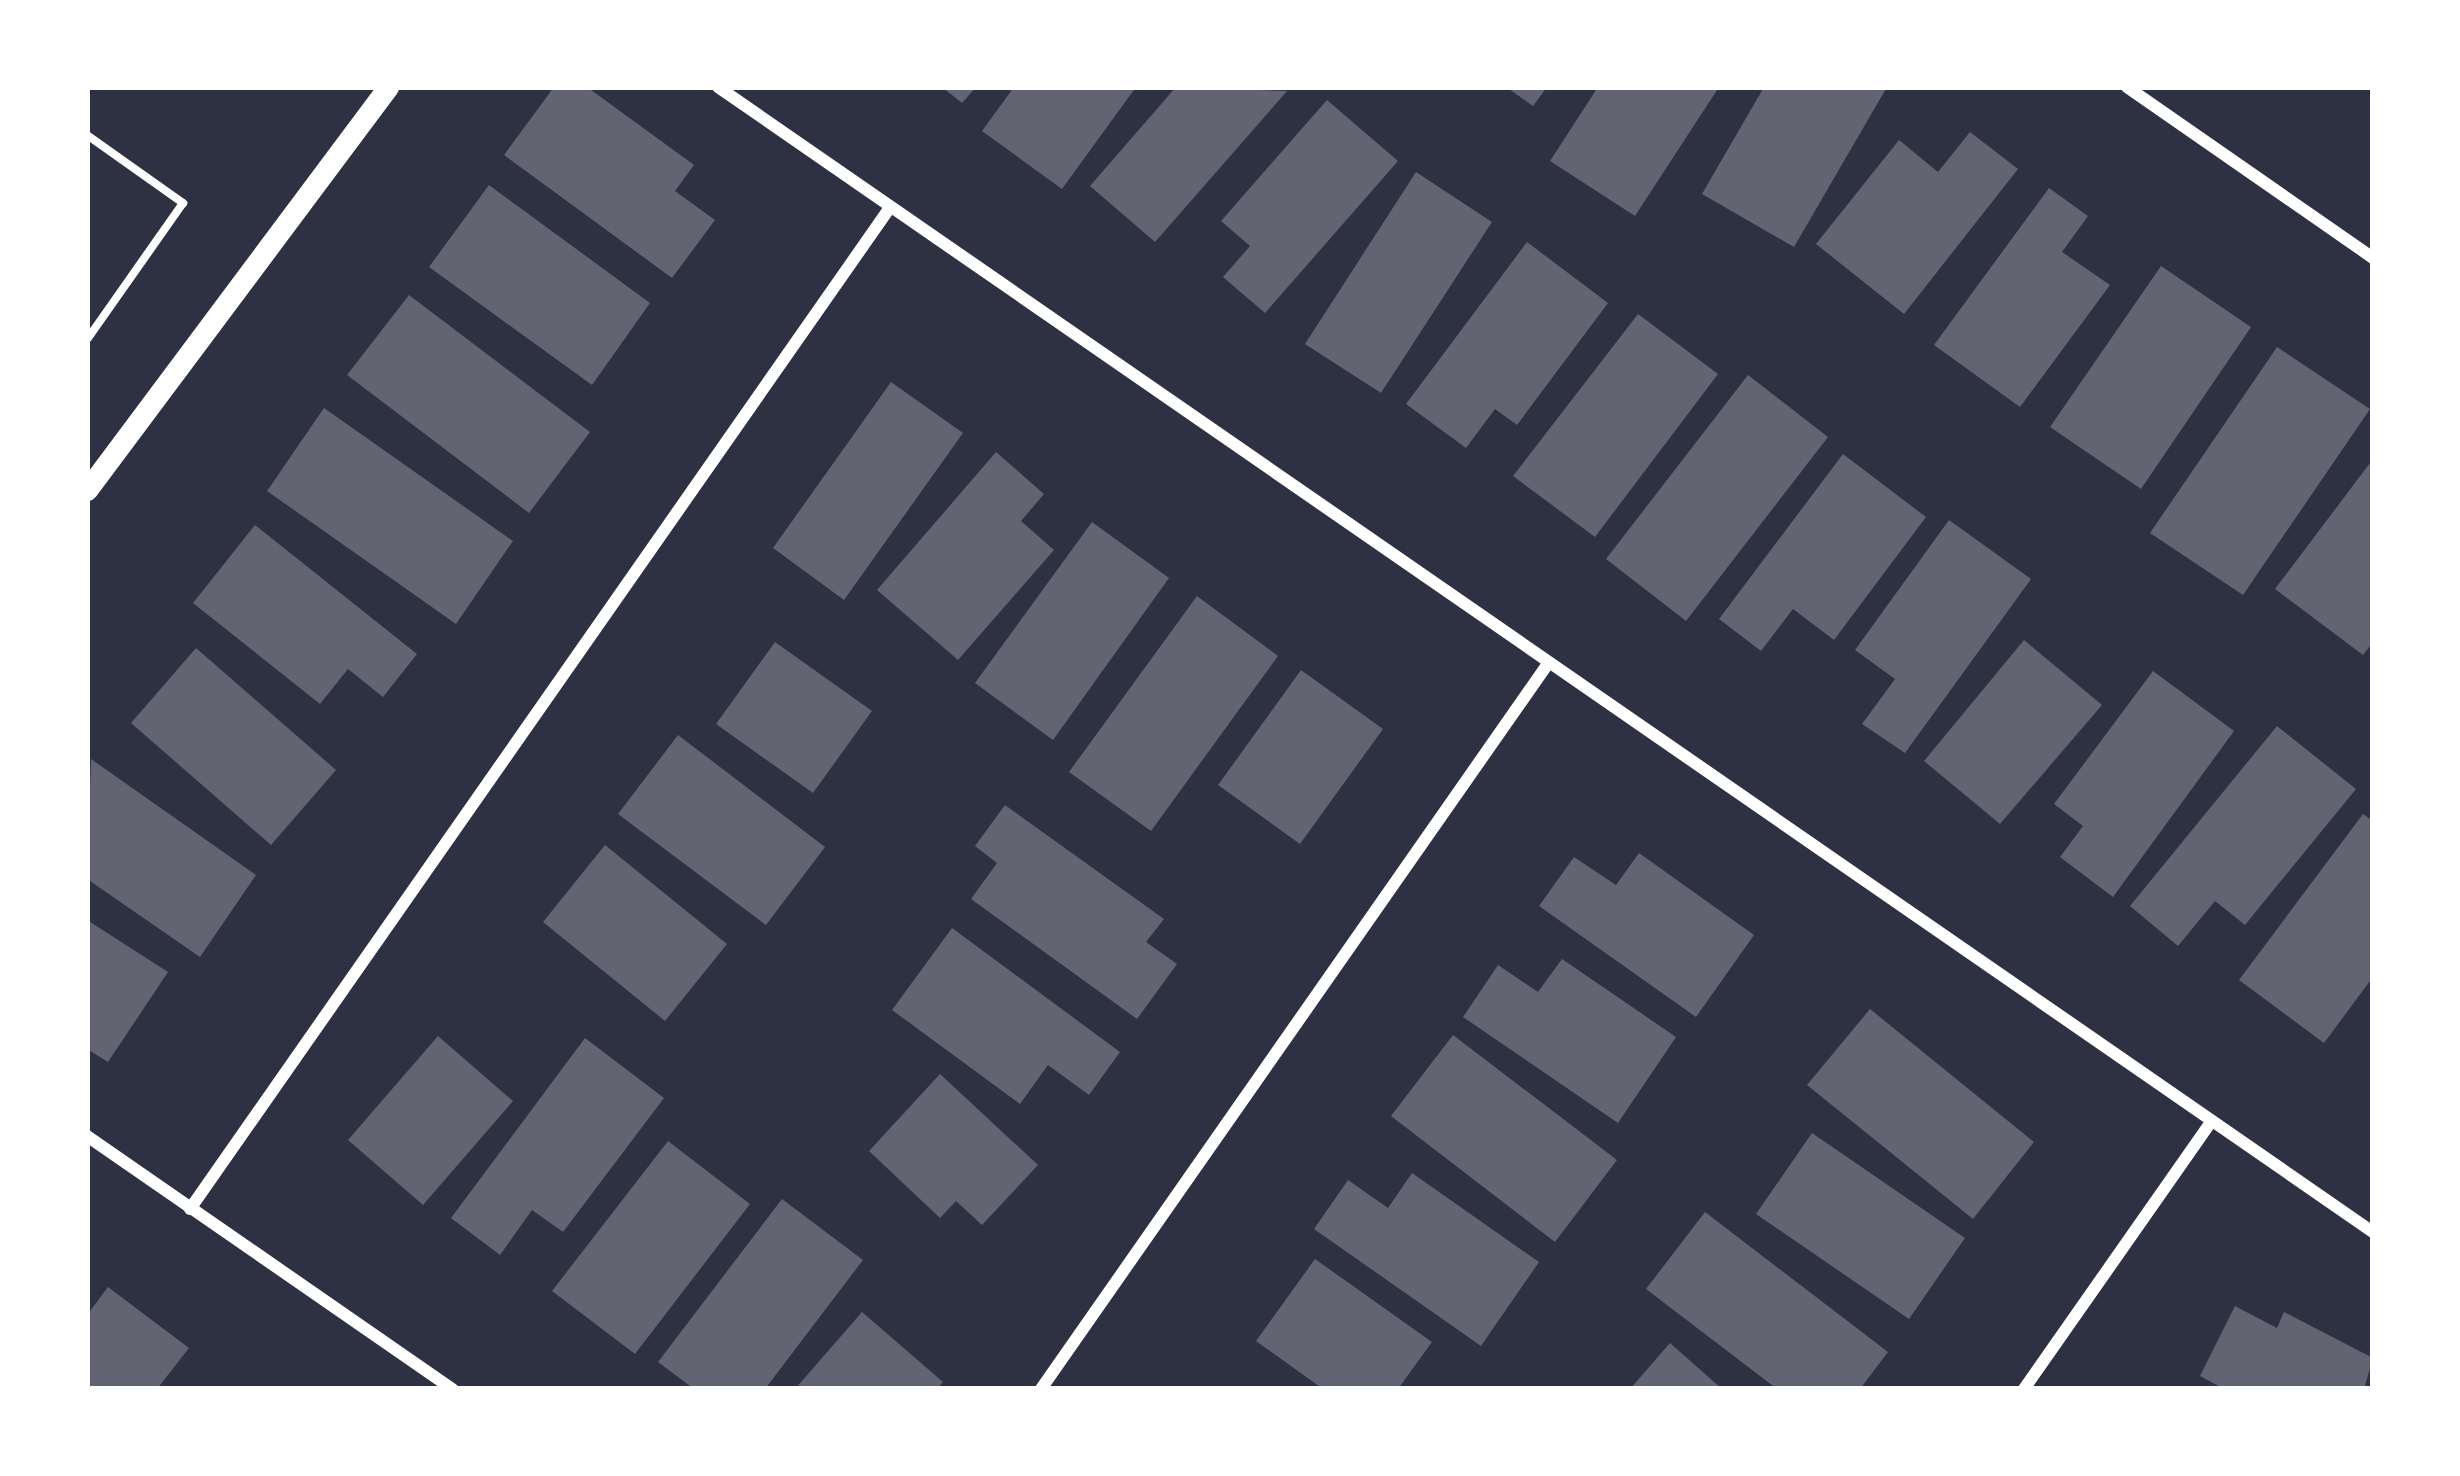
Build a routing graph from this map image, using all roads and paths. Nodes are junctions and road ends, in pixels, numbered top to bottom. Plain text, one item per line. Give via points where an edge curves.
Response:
1 (388, 87) edge
2 (718, 87) edge
3 (2127, 87) edge
4 (87, 135) edge
5 (889, 209) junction
6 (2373, 258) edge
7 (88, 338) edge
8 (87, 490) edge
9 (1547, 665) junction
10 (2212, 1121) junction
11 (87, 1136) edge
12 (190, 1209) junction
13 (2373, 1232) edge
14 (453, 1389) edge
15 (1041, 1389) edge
16 (2024, 1389) edge

1 - 8 street
2 - 5 street
3 - 6 street
4 - 7 path via 183,203
5 - 9 street
5 - 12 street
9 - 10 street
9 - 15 street
10 - 13 street
10 - 16 street
11 - 12 street
12 - 14 street

